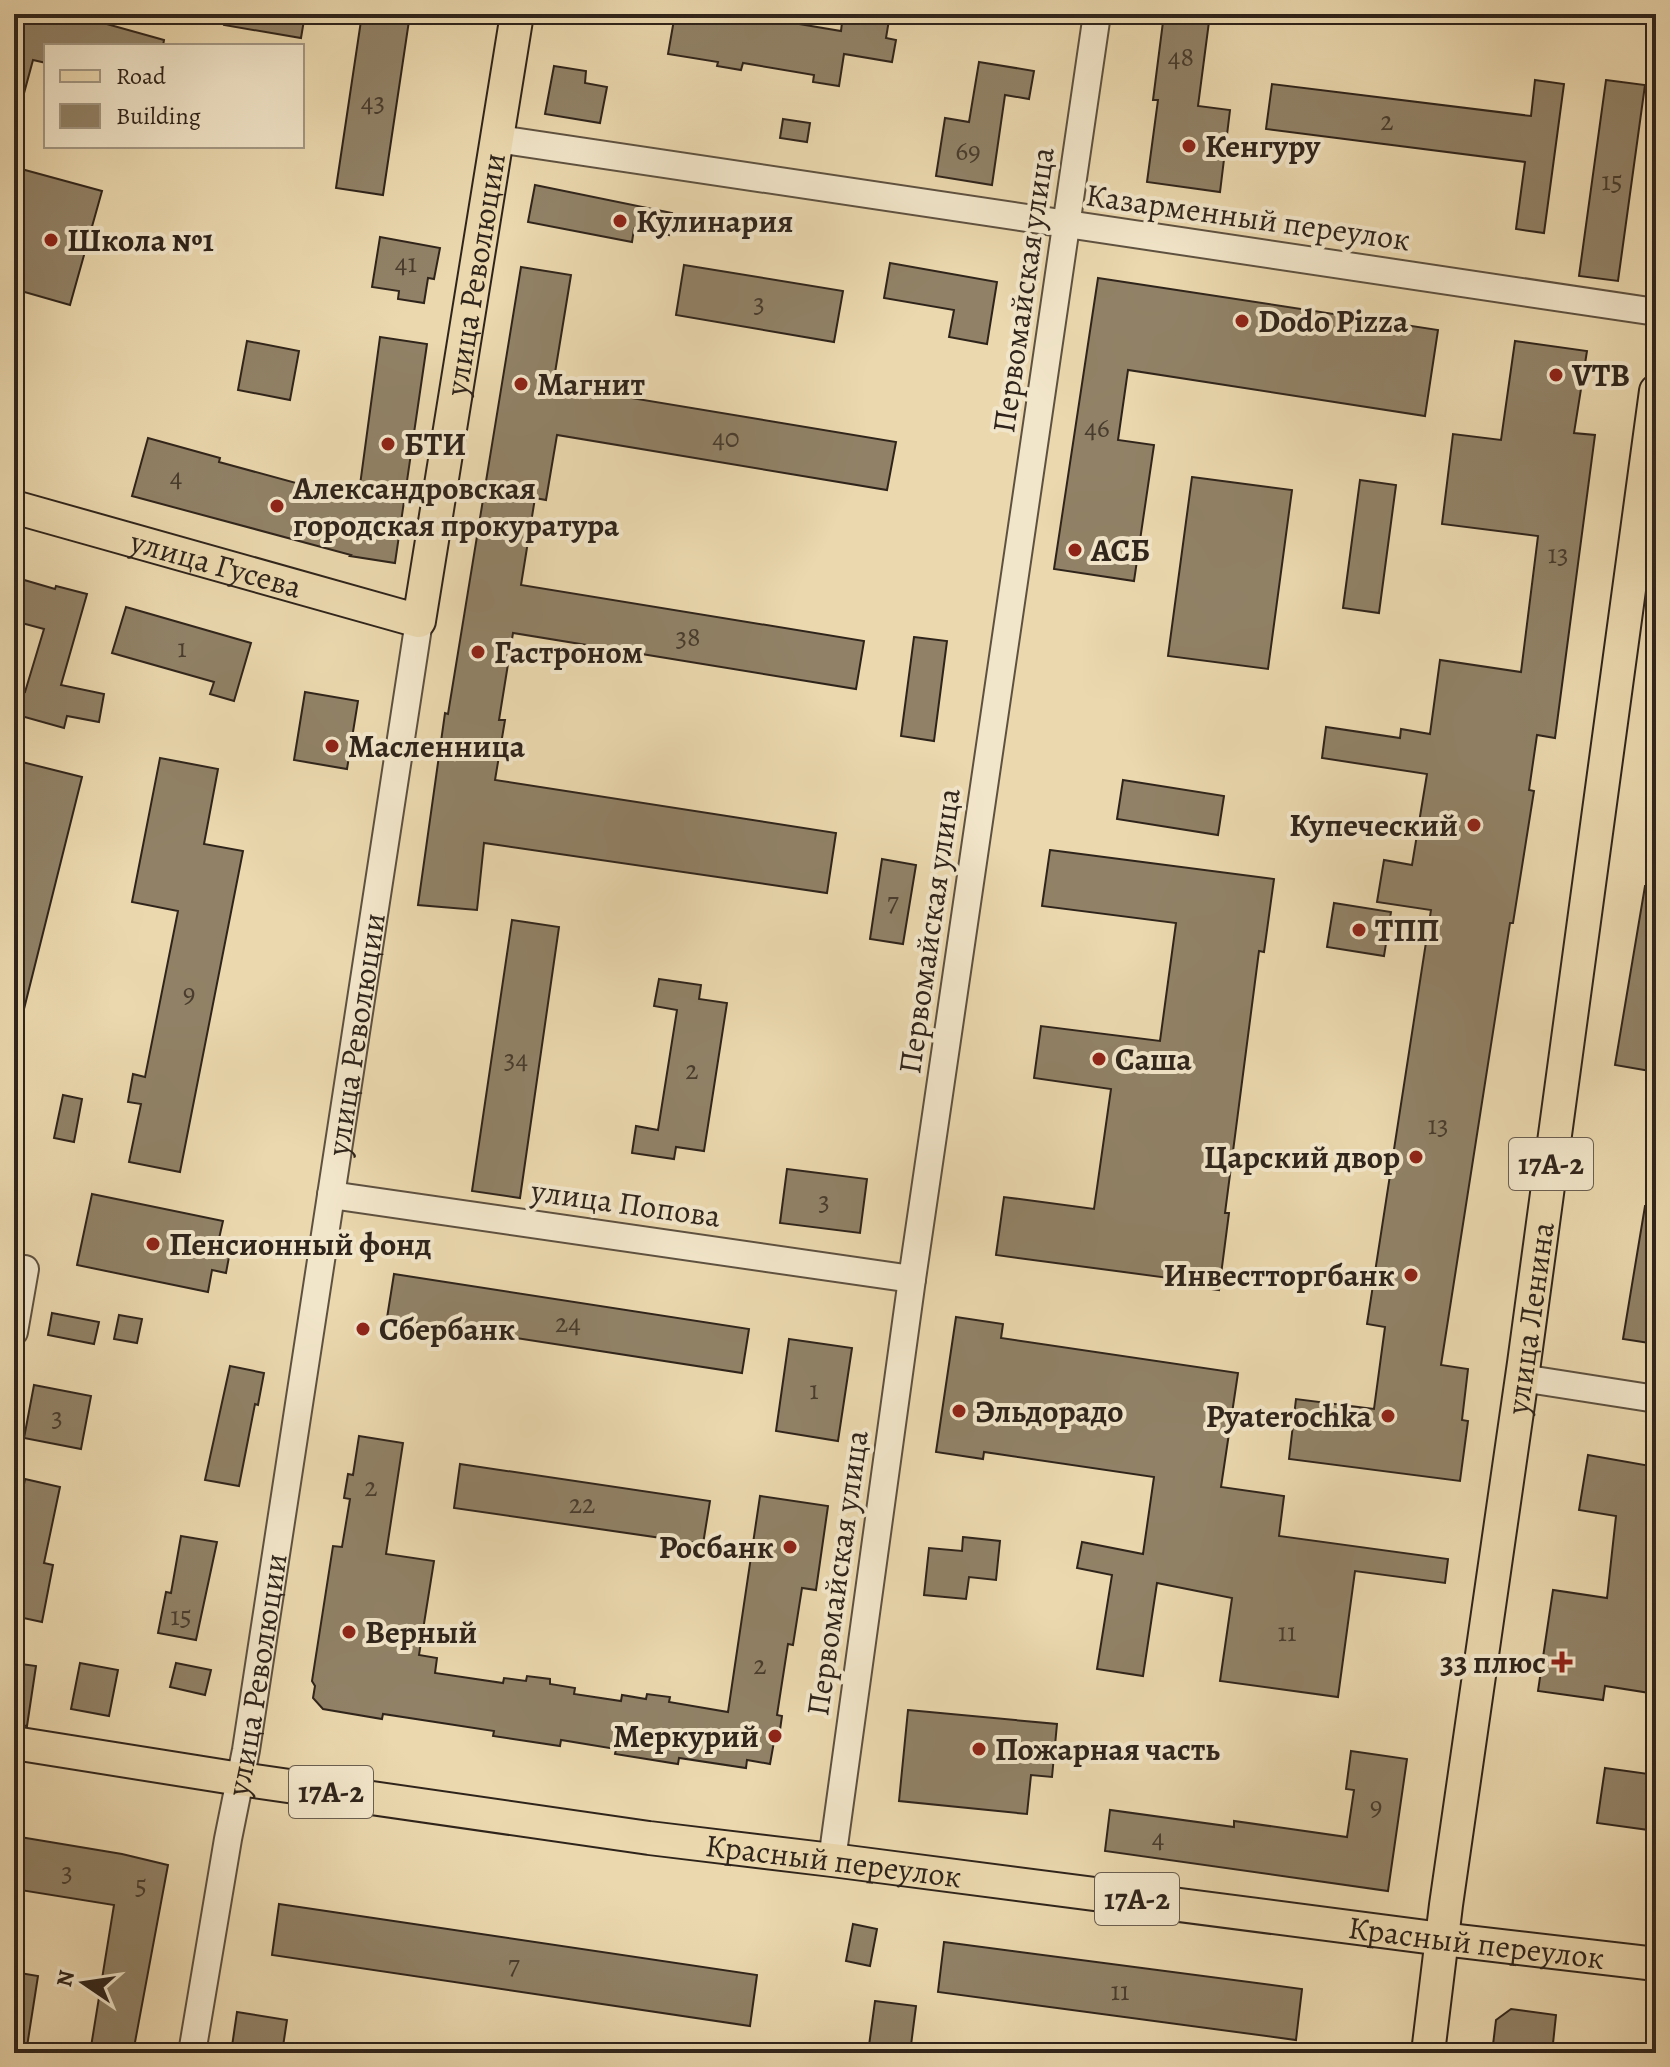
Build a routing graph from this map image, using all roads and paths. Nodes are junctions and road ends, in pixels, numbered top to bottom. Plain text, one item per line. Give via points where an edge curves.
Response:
1 (517, 14) edge
2 (1097, 14) edge
3 (498, 139) junction
4 (1068, 224) junction
5 (1656, 312) edge
6 (1656, 391) edge
7 (14, 507) edge
8 (419, 621) junction
9 (331, 1195) junction
10 (25, 1269) dead end
11 (912, 1279) junction
12 (14, 1332) edge
13 (1522, 1378) junction
14 (1656, 1399) edge
15 (14, 1743) edge
16 (240, 1779) junction
17 (832, 1860) junction
18 (1442, 1939) junction
19 (1656, 1964) edge
20 (192, 2053) edge
21 (1428, 2053) edge

1 - 3 main road, улица Революции
2 - 4 street, Первомайская улица
3 - 4 street, Казарменный переулок
3 - 8 main road, улица Революции
4 - 5 street, Казарменный переулок
4 - 11 street, Первомайская улица
6 - 13 main road, улица Ленина / 17А-2
7 - 8 main road, улица Гусева
8 - 9 street, улица Революции
9 - 11 street, улица Попова
9 - 16 street, улица Революции
10 - 12 street
11 - 17 street, Первомайская улица
13 - 14 street
13 - 18 main road, улица Ленина / 17А-2
15 - 16 main road, Красный переулок / 17А-2
16 - 17 main road, Красный переулок / 17А-2
16 - 20 street, улица Революции
17 - 18 main road, Красный переулок / 17А-2
18 - 19 main road, Красный переулок
18 - 21 main road, улица Ленина

